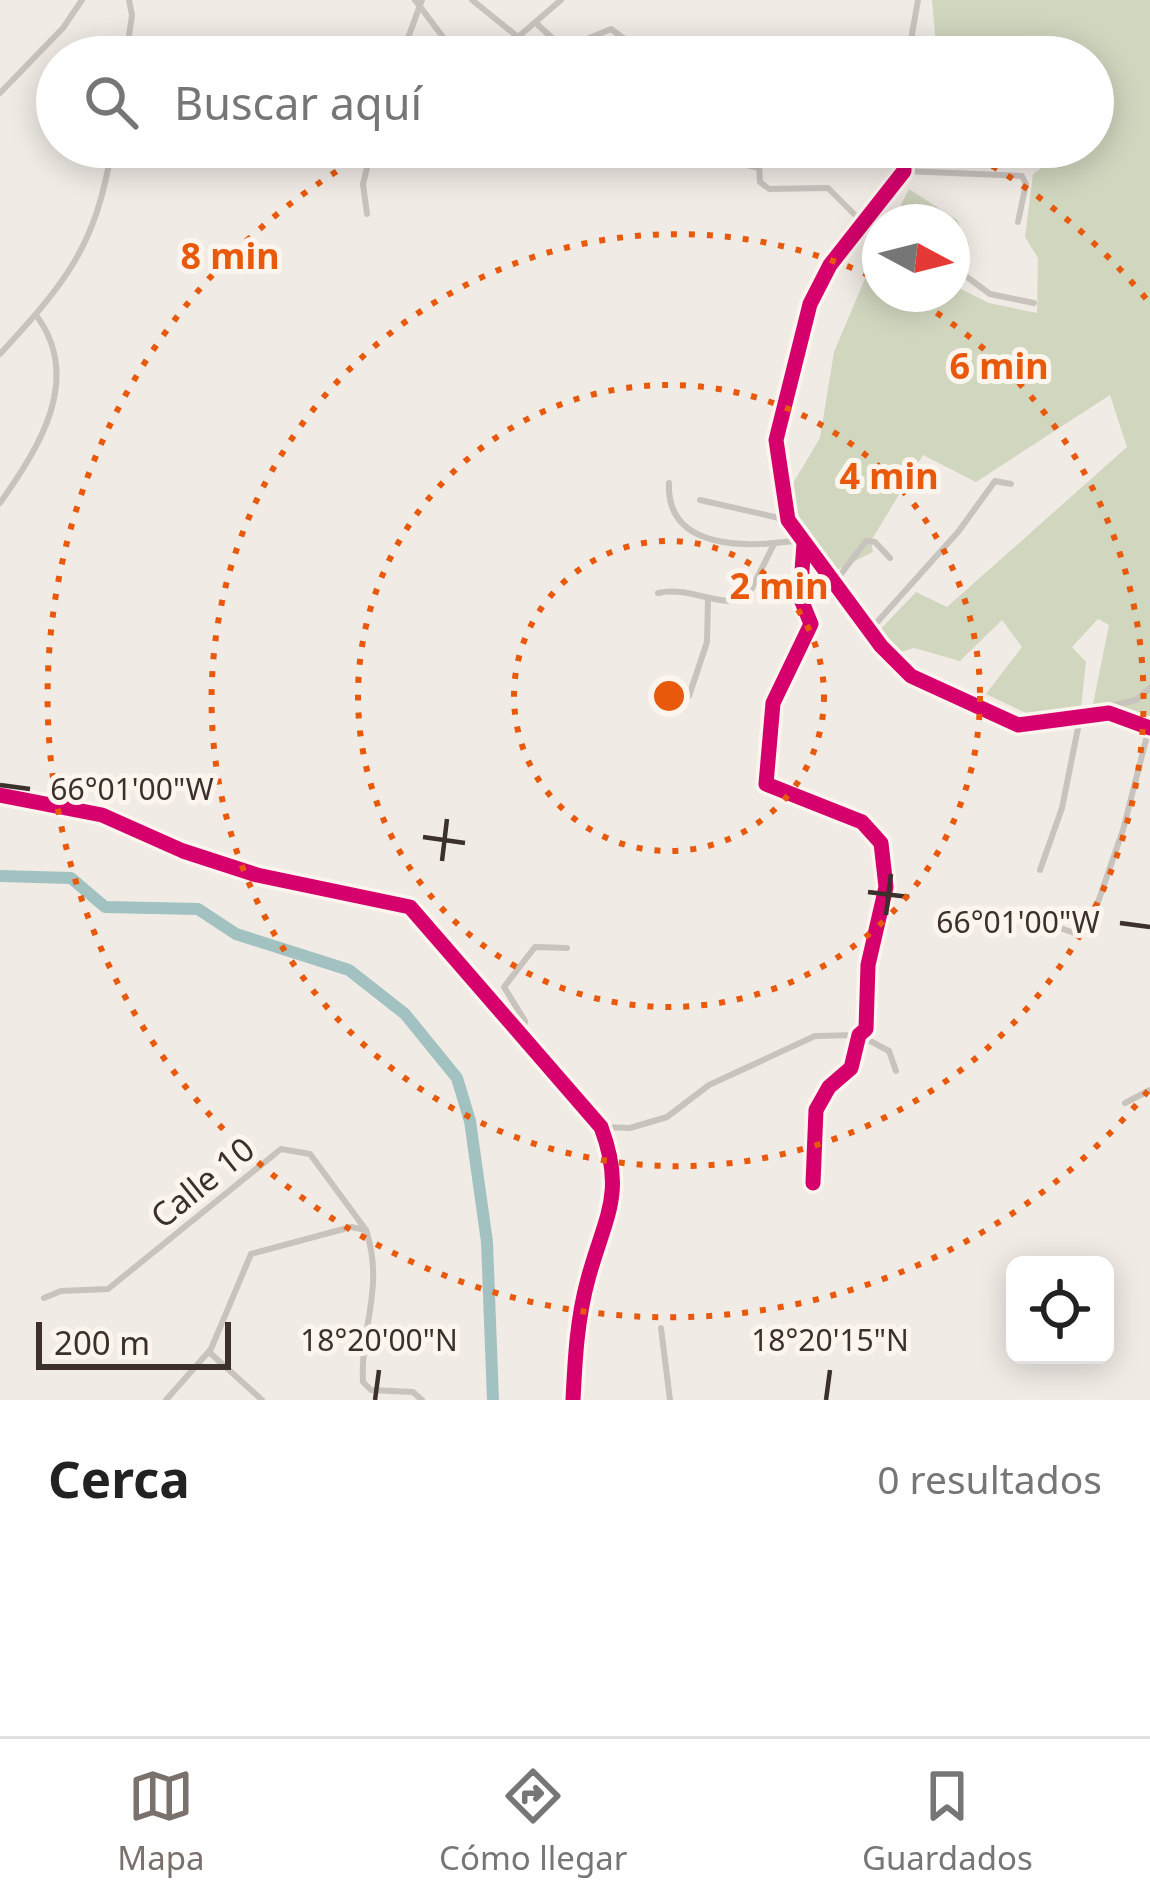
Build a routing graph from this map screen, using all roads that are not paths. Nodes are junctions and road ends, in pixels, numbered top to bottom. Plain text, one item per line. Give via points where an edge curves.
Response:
1 (82, 0) edge
2 (129, 0) edge
3 (472, 0) edge
4 (561, 0) edge
5 (918, 0) edge
6 (418, 1) edge
7 (538, 25) junction
8 (55, 36) edge
9 (129, 36) edge
10 (407, 36) edge
11 (443, 36) edge
12 (517, 36) edge
13 (520, 36) edge
14 (552, 36) edge
15 (592, 36) edge
16 (621, 36) edge
17 (912, 36) edge
18 (36, 56) edge
19 (0, 93) edge
20 (107, 168) edge
21 (367, 168) edge
22 (759, 168) edge
23 (906, 168) edge
24 (904, 171) junction
25 (879, 204) edge
26 (367, 214) dead end
27 (862, 222) edge
28 (1018, 222) dead end
29 (862, 226) edge
30 (970, 279) edge
31 (1034, 303) dead end
32 (36, 315) junction
33 (0, 354) edge
34 (1011, 484) dead end
35 (668, 486) dead end
36 (700, 500) dead end
37 (0, 503) edge
38 (788, 520) junction
39 (802, 542) junction
40 (774, 544) junction
41 (890, 557) dead end
42 (835, 582) junction
43 (658, 593) dead end
44 (708, 599) junction
45 (870, 630) junction
46 (1150, 688) edge
47 (689, 696) dead end
48 (1080, 718) junction
49 (1036, 724) junction
50 (1149, 728) edge
51 (0, 794) edge
52 (1040, 870) dead end
53 (1038, 920) dead end
54 (567, 947) dead end
55 (859, 1034) junction
56 (523, 1035) junction
57 (896, 1071) dead end
58 (1150, 1090) edge
59 (1124, 1103) dead end
60 (601, 1127) junction
61 (813, 1183) dead end
62 (366, 1230) junction
63 (44, 1298) dead end
64 (661, 1328) dead end
65 (209, 1352) junction
66 (166, 1400) edge
67 (262, 1400) edge
68 (422, 1400) edge
69 (573, 1400) edge
70 (670, 1400) edge

1 - 8 street
2 - 9 street
3 - 12 street
4 - 7 street
5 - 17 street
6 - 10 street
6 - 11 street
7 - 13 street
7 - 14 street
15 - 16 street via 611,28
18 - 19 street
20 - 32 street via 93,230
21 - 26 street
22 - 27 street via 769,189 828,188
23 - 24 street
24 - 25 street
24 - 28 street via 1022,176
29 - 38 street via 810,304 776,440
30 - 31 street via 990,294
32 - 33 street
32 - 37 street via 56,361 55,406
34 - 45 street via 995,481
35 - 40 street via 669,508 686,530 730,545
36 - 38 street
38 - 39 street
39 - 40 street
39 - 42 street
39 - 55 street via 800,597 811,624 773,703 764,773 773,790 862,822 881,843 886,887
40 - 44 street via 746,600
41 - 42 street via 866,542
42 - 45 street
43 - 44 street via 679,589
44 - 47 street via 707,641
45 - 49 street via 911,676 1018,724
46 - 49 street via 1136,700
48 - 49 street
48 - 50 street via 1109,713
48 - 52 street
50 - 53 street via 1088,931
51 - 56 street via 102,815 257,875 410,907
54 - 56 street via 535,947 506,979 526,1021
55 - 57 street via 889,1051
55 - 60 street via 815,1036 709,1085 656,1122
55 - 61 street via 850,1068 816,1110
56 - 60 street
58 - 59 street
60 - 69 street via 616,1189 577,1328
62 - 63 street, Calle 10 via 310,1154 281,1149 108,1289
62 - 65 street via 338,1229 251,1254
62 - 68 street via 376,1298 363,1382
64 - 70 street
65 - 66 street
65 - 67 street

